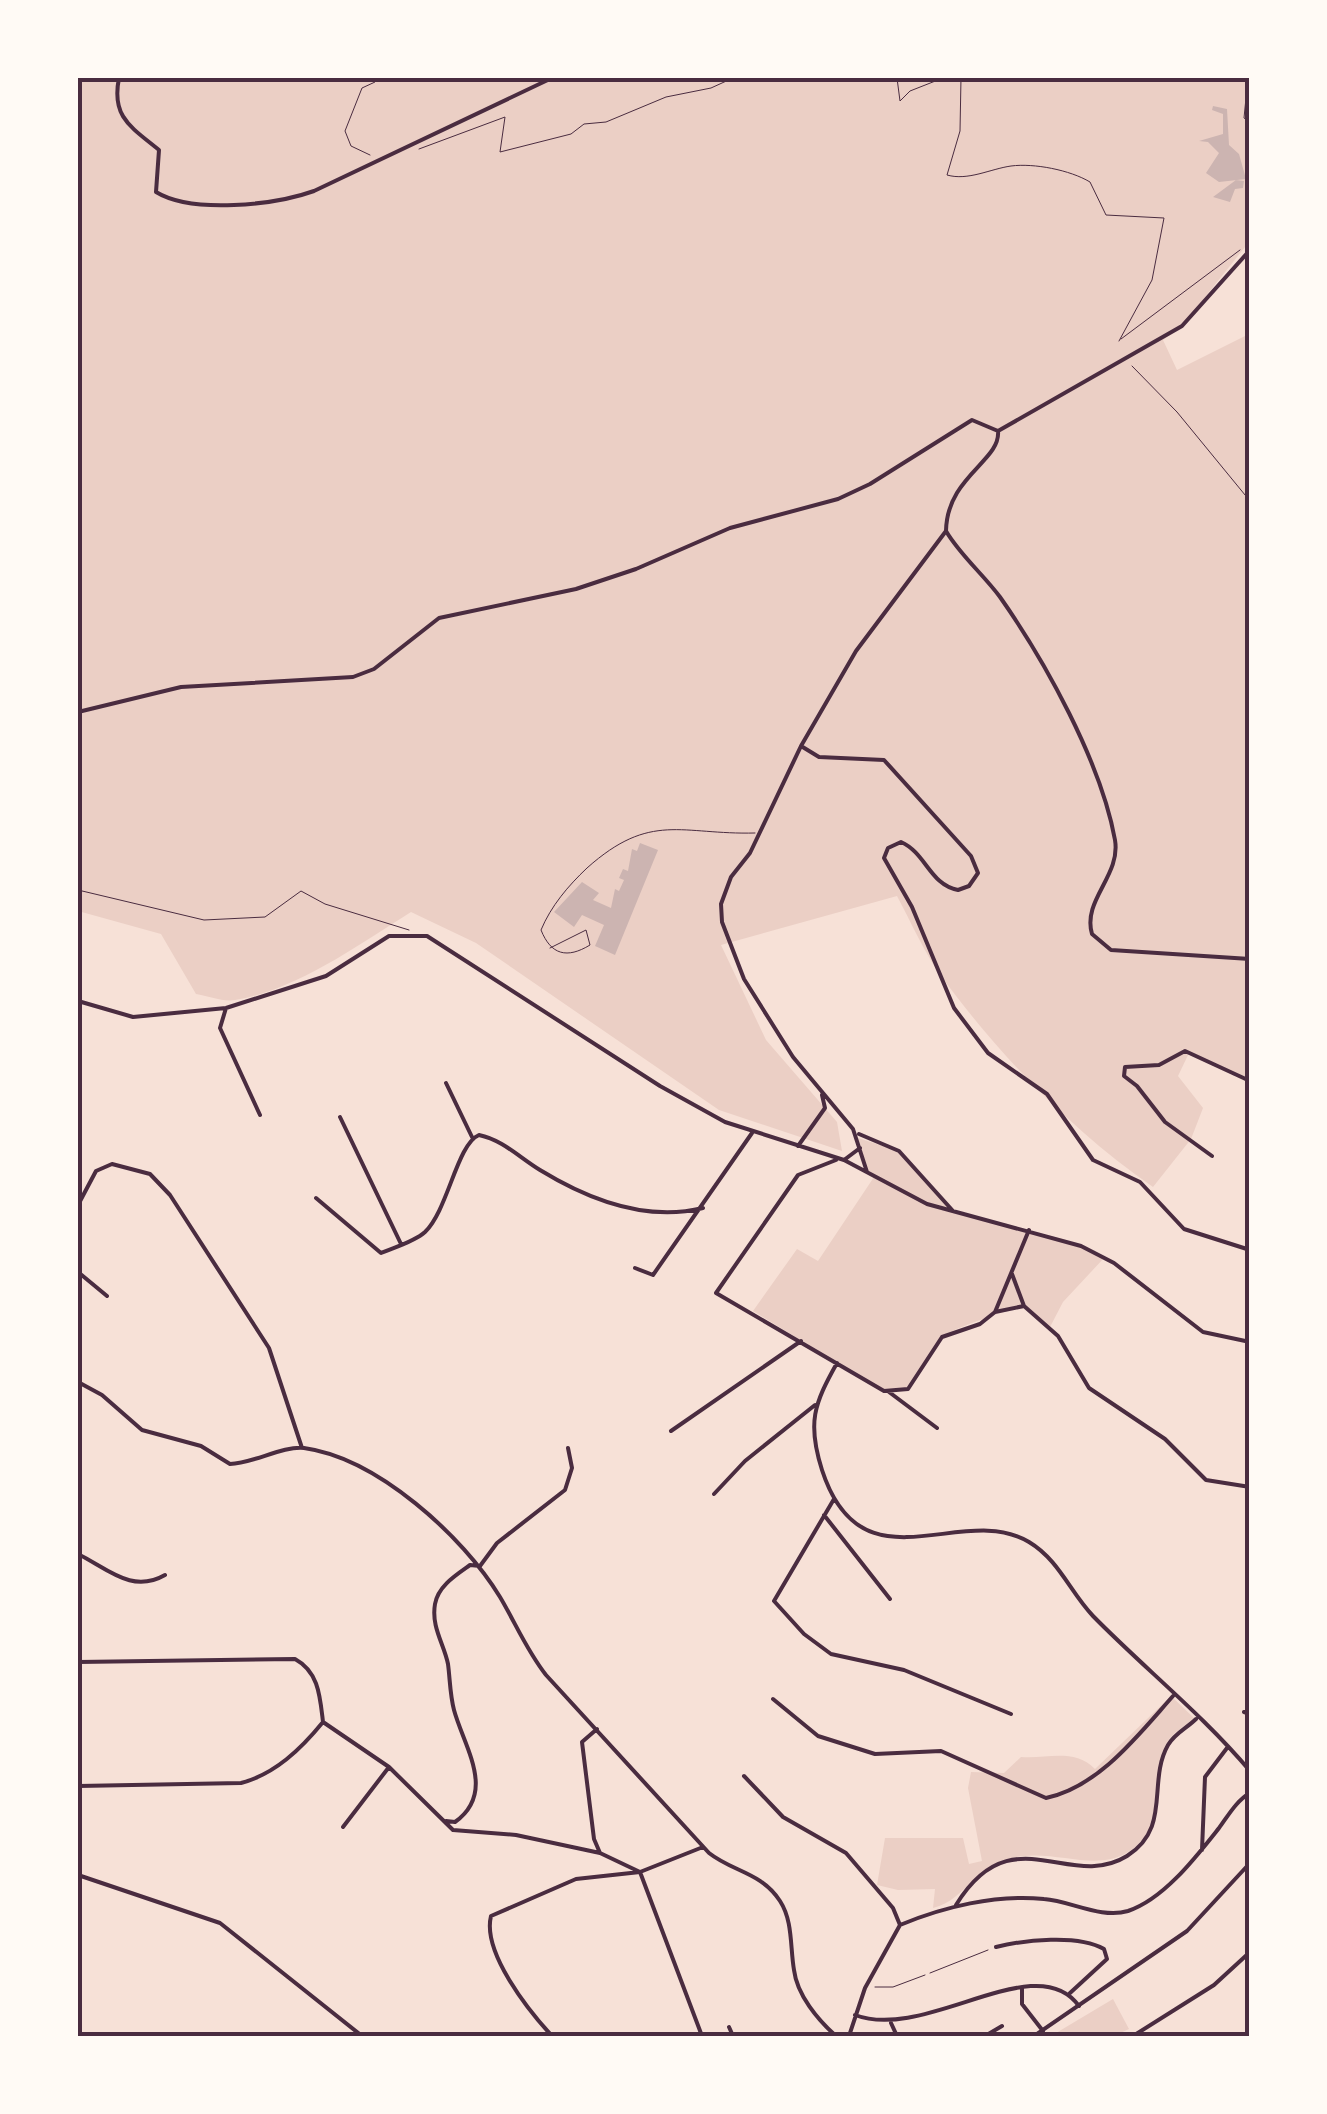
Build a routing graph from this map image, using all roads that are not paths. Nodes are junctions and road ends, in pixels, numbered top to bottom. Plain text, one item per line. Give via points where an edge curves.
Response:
1 (119, 78) edge
2 (552, 78) edge
3 (1250, 248) edge
4 (998, 430) junction
5 (946, 531) junction
6 (78, 712) edge
7 (801, 746) junction
8 (758, 833) junction
9 (550, 948) junction
10 (1250, 959) edge
11 (78, 1001) edge
12 (226, 1008) junction
13 (1250, 1081) edge
14 (446, 1083) dead end
15 (822, 1090) junction
16 (260, 1115) dead end
17 (340, 1118) dead end
18 (752, 1133) junction
19 (856, 1134) junction
20 (472, 1137) junction
21 (797, 1146) junction
22 (861, 1147) junction
23 (1212, 1156) dead end
24 (841, 1160) junction
25 (867, 1172) junction
26 (316, 1198) dead end
27 (78, 1205) edge
28 (703, 1208) junction
29 (953, 1211) junction
30 (1029, 1230) junction
31 (401, 1244) junction
32 (1250, 1250) edge
33 (635, 1268) dead end
34 (1011, 1270) junction
35 (78, 1272) edge
36 (107, 1296) dead end
37 (1024, 1306) junction
38 (995, 1312) junction
39 (801, 1341) junction
40 (1250, 1342) edge
41 (837, 1362) junction
42 (78, 1382) edge
43 (888, 1392) junction
44 (814, 1405) junction
45 (937, 1428) dead end
46 (672, 1432) dead end
47 (302, 1448) junction
48 (568, 1448) dead end
49 (1250, 1487) edge
50 (714, 1494) dead end
51 (834, 1499) junction
52 (824, 1516) junction
53 (78, 1554) edge
54 (480, 1566) junction
55 (165, 1575) dead end
56 (890, 1599) dead end
57 (78, 1662) edge
58 (1174, 1696) junction
59 (773, 1699) dead end
60 (1011, 1714) dead end
61 (1197, 1718) junction
62 (323, 1722) junction
63 (598, 1729) junction
64 (1227, 1748) junction
65 (389, 1766) junction
66 (1249, 1769) edge
67 (744, 1776) dead end
68 (78, 1786) edge
69 (1250, 1794) edge
70 (446, 1821) junction
71 (343, 1827) dead end
72 (703, 1846) junction
73 (1202, 1850) junction
74 (600, 1853) junction
75 (1250, 1863) edge
76 (640, 1872) junction
77 (78, 1875) edge
78 (956, 1906) junction
79 (900, 1925) junction
80 (996, 1948) road end
81 (1250, 1952) edge
82 (1022, 1987) junction
83 (1070, 1993) junction
84 (1079, 2006) junction
85 (855, 2015) junction
86 (892, 2023) junction
87 (1002, 2026) dead end
88 (730, 2027) dead end
89 (1042, 2031) junction
90 (362, 2036) edge
91 (552, 2036) edge
92 (702, 2036) edge
93 (733, 2036) edge
94 (836, 2036) edge
95 (849, 2036) edge
96 (897, 2036) edge
97 (985, 2036) edge
98 (1034, 2036) edge
99 (1133, 2036) edge

1 - 2 street via 120,118 159,150 154,186 160,196 227,204 314,191
3 - 4 street via 1182,326
4 - 5 street via 995,447 957,486
4 - 6 street via 972,420 838,498 730,528 591,584 439,618 354,677 181,687
5 - 7 street via 856,652
5 - 10 street via 999,596 1051,680 1110,818 1116,855 1092,910 1095,941 1118,951
7 - 8 street
7 - 32 street via 819,756 884,760 970,856 978,873 958,890 938,882 920,854 901,842 884,858 954,1008 988,1053 1047,1094 1093,1160 1140,1182 1184,1228
8 - 9 lane via 671,828 622,840 569,885 546,919 541,930
8 - 15 street via 730,877 722,922 744,978 793,1058
9 - 9 lane via 579,952 591,935 582,931
11 - 12 street via 133,1018
12 - 16 street via 220,1028
12 - 18 street via 326,976 373,943 414,932 442,943 660,1086
13 - 23 street via 1185,1051 1159,1065 1125,1067 1124,1076 1165,1122
14 - 20 street
15 - 19 street
15 - 21 street via 825,1108
17 - 31 street
18 - 21 street
18 - 28 street
19 - 22 street
19 - 29 street via 899,1151
20 - 28 street via 494,1139 606,1202 646,1212
20 - 31 street via 436,1219
21 - 24 street
22 - 24 street
22 - 25 street
24 - 25 street
24 - 39 street via 798,1175 716,1292
25 - 29 street
26 - 31 street via 375,1251
27 - 47 street via 96,1171 112,1164 150,1174 170,1195 268,1348
28 - 33 street via 653,1275
29 - 30 street
30 - 34 street
30 - 40 street via 1114,1264 1203,1332
34 - 37 street
34 - 38 street
35 - 36 street
37 - 38 street
37 - 49 street via 1058,1336 1088,1388 1165,1439 1206,1480
38 - 43 street via 942,1337 915,1382
39 - 41 street
39 - 46 street
41 - 43 street
41 - 44 street
42 - 47 street via 142,1430 201,1446 230,1464
43 - 45 street
44 - 50 street
44 - 51 street via 817,1451
47 - 54 street via 356,1462
48 - 54 street via 572,1468 565,1490 497,1543
51 - 52 street
51 - 58 street via 864,1526 894,1538 991,1530 1026,1540 1053,1561 1085,1607
52 - 56 street
52 - 60 street via 775,1593 804,1634 831,1654 904,1670
53 - 55 street via 135,1585
54 - 63 street via 527,1652
54 - 70 street via 470,1564 446,1583 435,1603 455,1714 476,1775 468,1811
57 - 62 street via 295,1658 320,1688
58 - 59 street via 1110,1762 1046,1798 941,1750 875,1754 818,1736
58 - 61 street
61 - 64 street
61 - 78 street via 1169,1743 1155,1824 1134,1850 1103,1865 1024,1858 994,1865 971,1881
62 - 65 street
62 - 68 street via 254,1780
63 - 72 street
63 - 74 street via 582,1742
64 - 66 street
64 - 73 street via 1205,1777
65 - 70 street
65 - 71 street
67 - 79 street via 783,1817 846,1853
69 - 73 street
70 - 74 street via 453,1830
72 - 76 street
72 - 94 street via 726,1866 751,1872 780,1902 794,1975
73 - 78 street via 1154,1897 1127,1911 1043,1898
74 - 76 street
75 - 84 street via 1186,1932
76 - 91 street via 576,1878 491,1916 488,1934 512,1986
76 - 92 street
77 - 90 street via 220,1924
78 - 79 street
79 - 85 street
80 - 83 street via 1093,1942 1104,1949 1100,1969
81 - 99 street via 1214,1985
82 - 83 street via 1047,1985
82 - 86 street
82 - 89 street via 1022,2004
83 - 84 street
84 - 89 street
85 - 86 street
85 - 95 street
86 - 96 street
87 - 97 street
88 - 93 street
89 - 98 street

